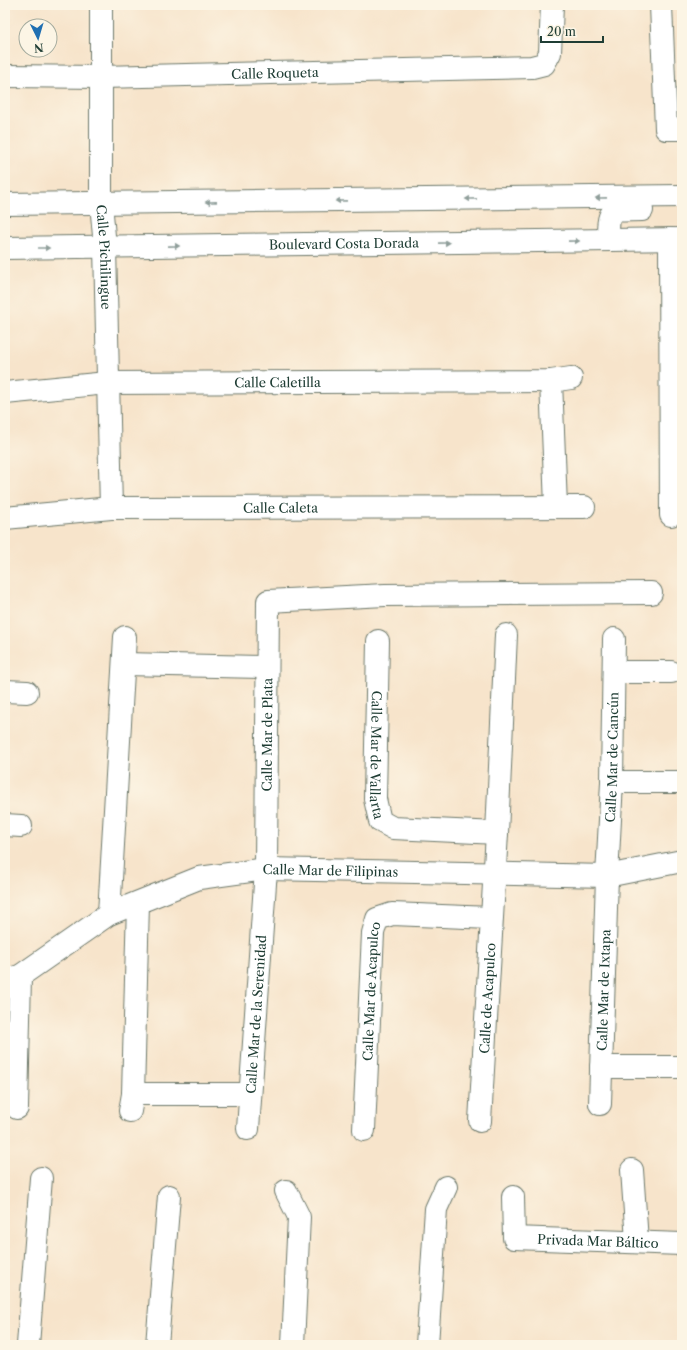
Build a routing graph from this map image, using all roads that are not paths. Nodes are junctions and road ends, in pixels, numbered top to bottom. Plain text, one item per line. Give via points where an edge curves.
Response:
1 (102, 5) edge
2 (552, 5) edge
3 (661, 5) edge
4 (5, 76) edge
5 (101, 76) junction
6 (682, 129) edge
7 (675, 197) edge
8 (101, 203) junction
9 (5, 204) edge
10 (676, 239) edge
11 (608, 240) junction
12 (5, 248) edge
13 (105, 248) junction
14 (107, 383) junction
15 (5, 393) edge
16 (556, 506) junction
17 (111, 508) junction
18 (584, 508) dead end
19 (671, 515) dead end
20 (5, 518) edge
21 (651, 593) dead end
22 (506, 635) dead end
23 (125, 637) dead end
24 (614, 639) dead end
25 (378, 641) dead end
26 (124, 664) junction
27 (266, 667) junction
28 (614, 672) junction
29 (671, 672) dead end
30 (5, 691) edge
31 (27, 692) dead end
32 (612, 782) junction
33 (682, 782) edge
34 (497, 833) junction
35 (682, 861) edge
36 (266, 869) junction
37 (494, 875) junction
38 (606, 876) junction
39 (138, 903) junction
40 (109, 914) junction
41 (491, 918) junction
42 (12, 978) edge
43 (601, 1067) junction
44 (682, 1067) edge
45 (11, 1080) edge
46 (250, 1094) junction
47 (600, 1104) dead end
48 (17, 1108) dead end
49 (480, 1121) dead end
50 (248, 1129) dead end
51 (364, 1130) dead end
52 (632, 1170) dead end
53 (41, 1178) dead end
54 (446, 1187) dead end
55 (286, 1192) dead end
56 (170, 1196) dead end
57 (513, 1197) dead end
58 (637, 1241) junction
59 (682, 1244) edge
60 (28, 1345) edge
61 (157, 1345) edge
62 (293, 1345) edge
63 (426, 1345) edge

1 - 5 street, Calle Pichilingue
2 - 5 street, Calle Roqueta via 550,53 544,64 532,67
3 - 6 street via 666,129
4 - 5 street, Calle Roqueta
5 - 8 street, Calle Pichilingue
7 -> 8 street
7 - 11 street via 655,209 617,211 611,214 608,221
8 - 9 street
8 - 13 street, Calle Pichilingue
10 - 11 street, Boulevard Costa Dorada
10 - 19 street
13 -> 11 street, Boulevard Costa Dorada
12 -> 13 street, Boulevard Costa Dorada
13 - 14 street, Calle Pichilingue
14 - 15 street, Calle Caletilla
14 - 16 street, Calle Caletilla via 561,379
14 - 17 street, Calle Pichilingue
16 - 17 street, Calle Caleta
16 - 18 street, Calle Caleta
17 - 20 street, Calle Caleta
21 - 27 street, Calle Mar de Plata via 385,594 268,601
22 - 34 street
23 - 26 street
24 - 28 street, Calle Mar de Cancún
25 - 34 street, Calle Mar de Vallarta via 375,799 380,821 393,828
26 - 27 street
26 - 40 street
27 - 36 street, Calle Mar de Plata
28 - 29 street
28 - 32 street, Calle Mar de Cancún
30 - 31 street
32 - 33 street
32 - 38 street, Calle Mar de Cancún
34 - 37 street
35 - 38 street, Calle Mar de Filipinas
36 - 37 street, Calle Mar de Filipinas
36 - 39 street, Calle Mar de Filipinas via 199,878
36 - 46 street, Calle Mar de la Serenidad
37 - 38 street, Calle Mar de Filipinas
37 - 41 street, Calle de Acapulco
38 - 43 street, Calle Mar de Ixtapa
39 - 40 street, Calle Mar de Filipinas
39 - 46 street, Calle Mar de la Serenidad via 132,1102
40 - 42 street, Calle Mar de Filipinas
41 - 49 street, Calle de Acapulco
41 - 51 street, Calle Mar de Acapulco via 392,914 378,919 373,933
42 - 45 street
43 - 44 street
43 - 47 street, Calle Mar de Ixtapa
45 - 48 street
46 - 50 street
52 - 58 street
53 - 60 street
54 - 63 street via 436,1209
55 - 62 street via 299,1217
56 - 61 street
57 - 58 street, Privada Mar Báltico via 514,1238
58 - 59 street, Privada Mar Báltico

